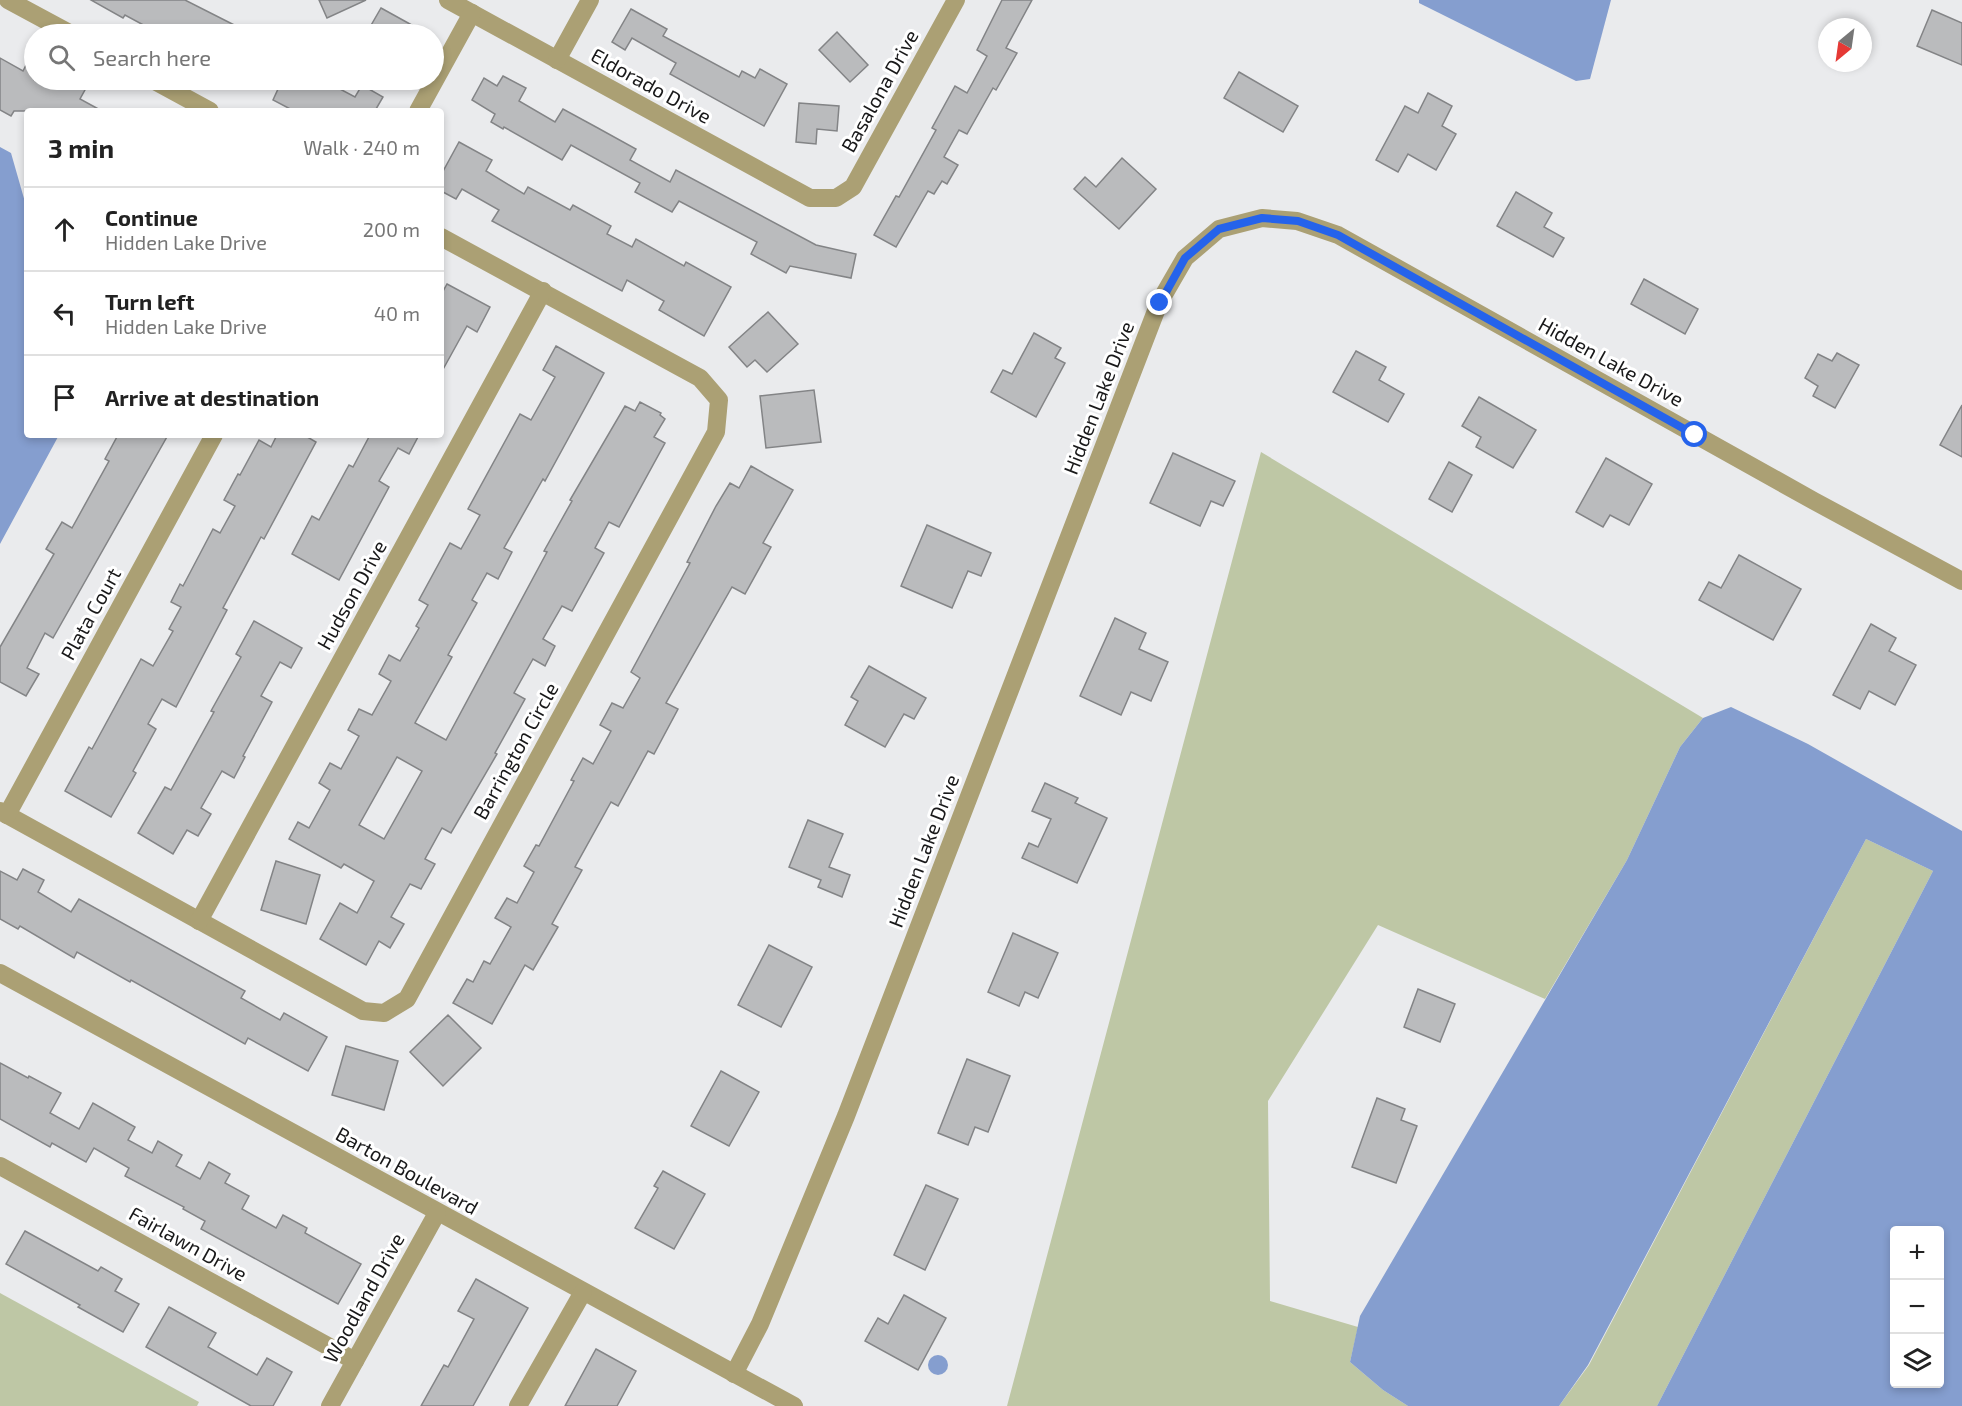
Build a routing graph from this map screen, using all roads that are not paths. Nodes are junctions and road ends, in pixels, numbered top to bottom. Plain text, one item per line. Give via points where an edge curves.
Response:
1 (8, 0) edge
2 (448, 0) edge
3 (590, 0) edge
4 (956, 0) edge
5 (472, 13) junction
6 (52, 24) edge
7 (557, 60) junction
8 (444, 64) edge
9 (171, 90) edge
10 (430, 90) edge
11 (204, 108) edge
12 (420, 108) edge
13 (836, 198) joint
14 (444, 239) edge
15 (543, 291) junction
16 (212, 438) edge
17 (1962, 581) edge
18 (4, 813) edge
19 (199, 921) junction
20 (0, 973) edge
21 (0, 1166) edge
22 (438, 1213) junction
23 (583, 1292) junction
24 (355, 1361) junction
25 (734, 1374) junction
26 (330, 1406) edge
27 (518, 1406) edge
28 (794, 1406) edge

1 - 6 street
2 - 5 street, Eldorado Drive
3 - 7 street
4 - 13 street, Basalona Drive via 853,186
5 - 7 street, Eldorado Drive
5 - 8 street
7 - 13 street, Eldorado Drive via 810,198
9 - 11 street
10 - 12 street
14 - 15 street, Barrington Circle
15 - 19 street, Hudson Drive
15 - 19 street, Barrington Circle via 700,378 719,400 716,432 407,999 384,1013 363,1011
16 - 18 street, Plata Court
17 - 25 street, Hidden Lake Drive via 1338,235 1298,221 1262,218 1219,229 1185,258 1160,303 846,1116 760,1324
18 - 19 street, Barrington Circle
20 - 22 street, Barton Boulevard
21 - 24 street, Fairlawn Drive
22 - 23 street, Barton Boulevard
22 - 24 street, Woodland Drive
23 - 25 street, Barton Boulevard
23 - 27 street
24 - 26 street, Woodland Drive
25 - 28 street, Barton Boulevard

